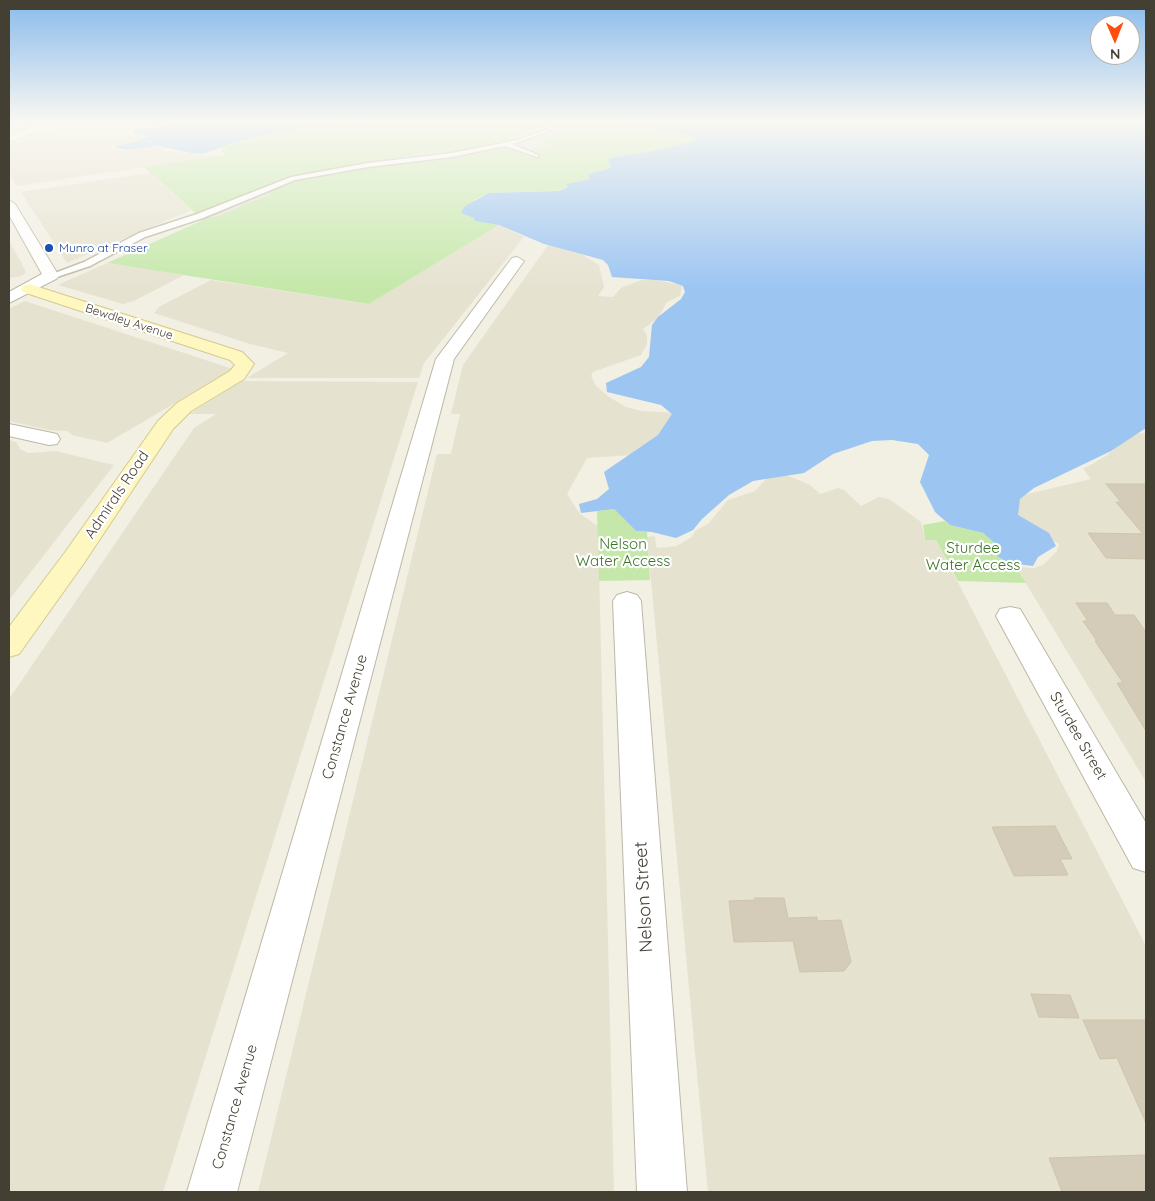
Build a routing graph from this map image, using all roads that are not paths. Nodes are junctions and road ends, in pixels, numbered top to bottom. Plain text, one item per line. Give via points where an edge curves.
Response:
1 (299, 177) edge
2 (9, 204) edge
3 (518, 261) dead end
4 (52, 276) junction
5 (9, 286) edge
6 (28, 289) junction
7 (9, 298) edge
8 (245, 364) joint
9 (9, 430) edge
10 (49, 439) dead end
11 (627, 602) dead end
12 (1010, 616) dead end
13 (9, 647) edge
14 (1146, 856) edge
15 (212, 1192) edge
16 (662, 1192) edge

1 - 4 lane via 142,235 87,264
2 - 4 street
3 - 15 street, Constance Avenue via 445,359
4 - 6 street
5 - 6 street, Bewdley Avenue
6 - 7 street
6 - 8 street, Bewdley Avenue via 236,356
8 - 13 street, Admirals Road via 237,375 184,407 165,425
9 - 10 street
11 - 16 street, Nelson Street
12 - 14 street, Sturdee Street

